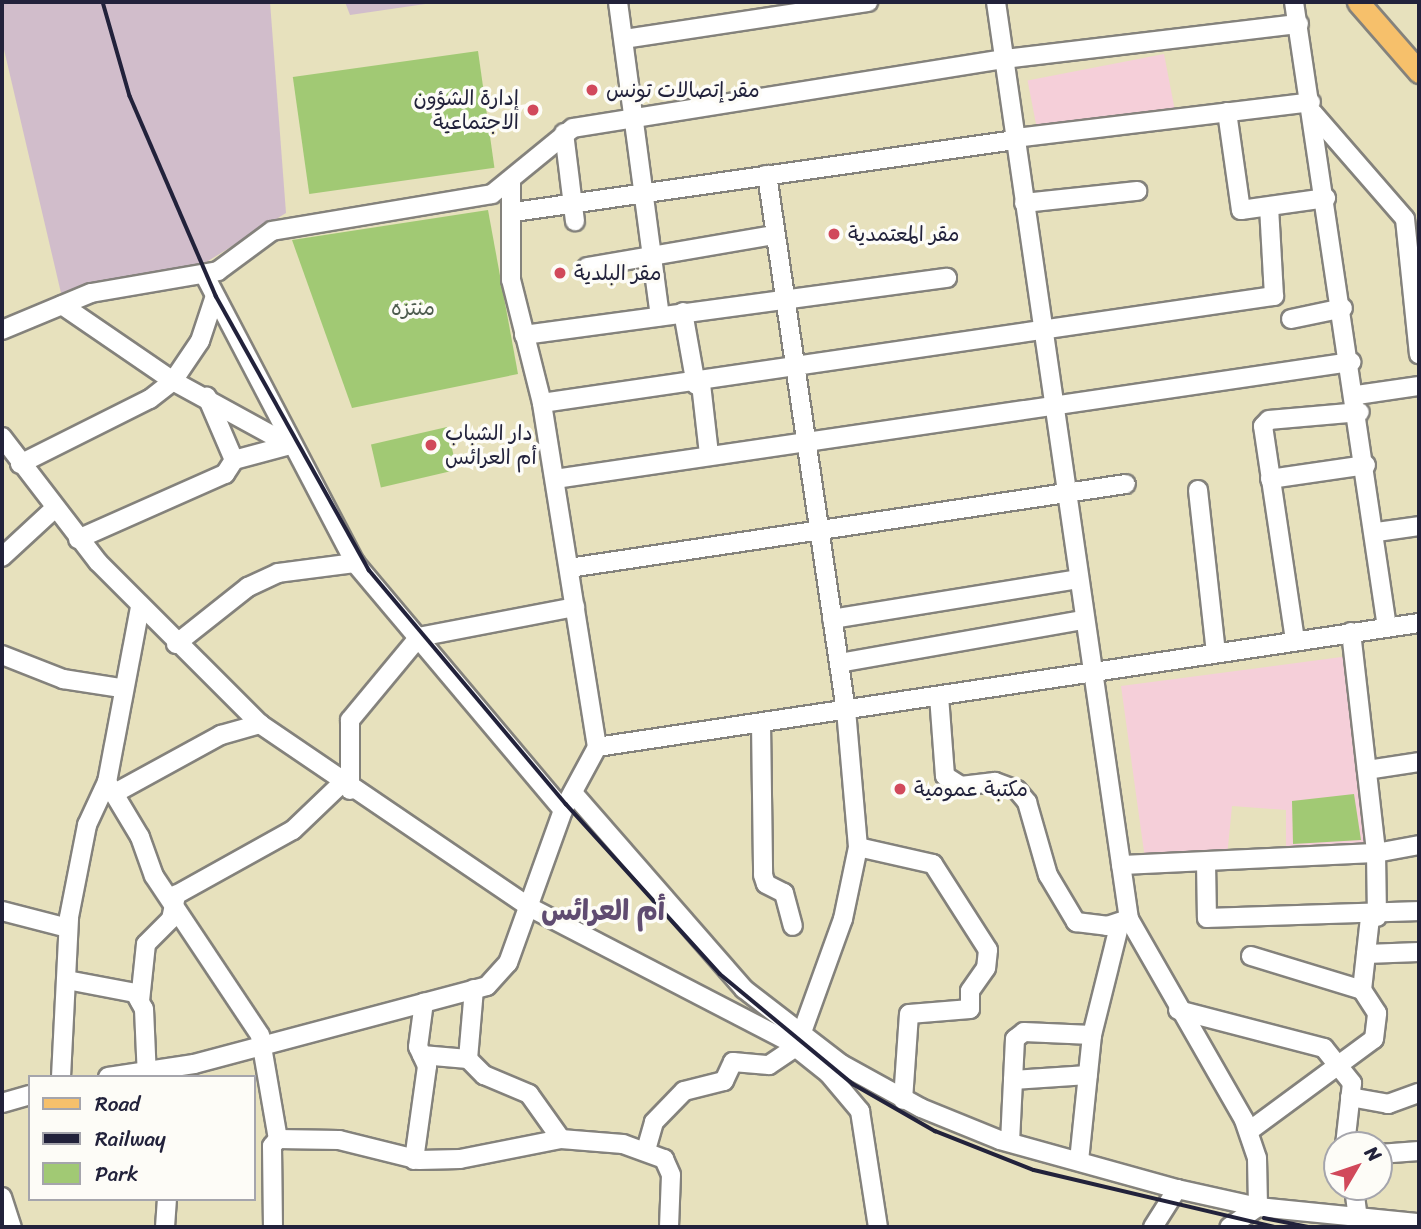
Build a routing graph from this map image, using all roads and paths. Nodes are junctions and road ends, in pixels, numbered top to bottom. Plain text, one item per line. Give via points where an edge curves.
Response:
1 (618, 2) edge
2 (869, 2) edge
3 (996, 2) edge
4 (1294, 2) edge
5 (1357, 2) edge
6 (1299, 24) junction
7 (624, 39) junction
8 (1004, 59) junction
9 (1419, 72) edge
10 (1312, 107) junction
11 (1227, 112) junction
12 (635, 121) junction
13 (564, 133) junction
14 (1015, 139) junction
15 (767, 175) junction
16 (511, 182) junction
17 (1136, 191) dead end
18 (644, 198) junction
19 (1326, 198) junction
20 (1024, 203) junction
21 (1269, 207) junction
22 (514, 212) junction
23 (574, 213) junction
24 (1405, 219) junction
25 (1419, 233) edge
26 (774, 235) junction
27 (653, 257) junction
28 (587, 267) dead end
29 (204, 274) junction
30 (947, 278) dead end
31 (215, 296) junction
32 (783, 297) junction
33 (62, 305) junction
34 (1343, 308) junction
35 (683, 312) junction
36 (660, 316) junction
37 (1291, 319) dead end
38 (1040, 329) junction
39 (2, 330) edge
40 (524, 335) junction
41 (1419, 342) edge
42 (1351, 362) junction
43 (797, 368) junction
44 (173, 381) junction
45 (699, 384) junction
46 (1419, 386) edge
47 (205, 394) junction
48 (1054, 402) junction
49 (542, 403) junction
50 (1359, 404) junction
51 (2, 437) edge
52 (808, 438) junction
53 (290, 445) junction
54 (709, 454) junction
55 (234, 460) junction
56 (20, 464) junction
57 (1366, 465) junction
58 (555, 479) junction
59 (1270, 479) junction
60 (1126, 484) dead end
61 (1198, 490) dead end
62 (1063, 493) junction
63 (53, 510) junction
64 (818, 526) junction
65 (1419, 526) edge
66 (1377, 532) junction
67 (78, 539) junction
68 (2, 557) edge
69 (355, 563) junction
70 (569, 568) junction
71 (1078, 579) junction
72 (575, 607) junction
73 (140, 608) junction
74 (832, 619) junction
75 (1083, 620) junction
76 (1419, 623) edge
77 (1387, 627) junction
78 (1351, 632) junction
79 (419, 637) junction
80 (1295, 640) junction
81 (176, 644) junction
82 (1216, 653) junction
83 (2, 655) edge
84 (839, 663) junction
85 (1093, 672) junction
86 (121, 688) junction
87 (939, 696) junction
88 (846, 711) junction
89 (761, 723) junction
90 (260, 724) junction
91 (597, 747) junction
92 (1419, 762) edge
93 (1367, 770) junction
94 (346, 786) junction
95 (111, 787) junction
96 (573, 793) junction
97 (563, 810) junction
98 (1419, 845) edge
99 (858, 847) junction
100 (1376, 853) junction
101 (1206, 862) junction
102 (1122, 865) junction
103 (173, 904) junction
104 (531, 908) junction
105 (2, 911) edge
106 (1419, 911) edge
107 (1374, 917) junction
108 (1125, 921) junction
109 (793, 926) dead end
110 (68, 928) junction
111 (1419, 952) edge
112 (1366, 954) junction
113 (1251, 957) dead end
114 (67, 980) junction
115 (474, 989) junction
116 (1362, 990) junction
117 (139, 1001) junction
118 (424, 1002) junction
119 (1178, 1010) junction
120 (1092, 1035) junction
121 (799, 1040) junction
122 (262, 1045) junction
123 (422, 1055) junction
124 (468, 1059) junction
125 (1337, 1066) junction
126 (147, 1073) edge
127 (61, 1075) edge
128 (128, 1075) edge
129 (1088, 1075) junction
130 (1013, 1080) junction
131 (1419, 1093) edge
132 (28, 1096) edge
133 (1350, 1097) junction
134 (903, 1100) junction
135 (2, 1103) edge
136 (1248, 1131) junction
137 (1346, 1131) edge
138 (278, 1139) junction
139 (561, 1139) junction
140 (1010, 1142) junction
141 (646, 1150) junction
142 (1419, 1152) edge
143 (1393, 1153) edge
144 (414, 1160) junction
145 (1079, 1161) junction
146 (1177, 1189) junction
147 (2, 1197) edge
148 (167, 1201) edge
149 (1356, 1201) edge
150 (1258, 1207) junction
151 (1358, 1218) junction
152 (1419, 1223) edge
153 (12, 1227) edge
154 (165, 1227) edge
155 (273, 1227) edge
156 (669, 1227) edge
157 (878, 1227) edge
158 (1153, 1227) edge
159 (1228, 1227) edge

1 - 7 street
2 - 7 street
3 - 8 street
4 - 6 street
5 - 9 main road
6 - 8 street
6 - 10 street
7 - 12 street
8 - 12 street
8 - 14 street
10 - 11 street
10 - 19 street
10 - 24 street
11 - 14 street
11 - 21 street via 1238,208
12 - 13 street
12 - 18 street
13 - 16 street
13 - 23 street
14 - 15 street
14 - 20 street
15 - 18 street
15 - 26 street
16 - 22 street
16 - 29 street via 482,197 272,231 234,263
17 - 20 street
18 - 23 street
18 - 27 street
19 - 21 street
19 - 34 street
20 - 38 street
21 - 38 street via 1274,296
22 - 23 street
22 - 40 street via 511,280
24 - 25 street
24 - 41 street
26 - 27 street
26 - 32 street
27 - 28 street
27 - 36 street
29 - 31 street
29 - 33 street via 91,293
30 - 32 street
31 - 44 street via 200,341
31 - 53 street
32 - 35 street
32 - 43 street
33 - 39 street
33 - 44 street
34 - 37 street
34 - 42 street
35 - 36 street
35 - 45 street
36 - 40 street
38 - 43 street
38 - 48 street
40 - 49 street
42 - 48 street
42 - 50 street
43 - 45 street
43 - 52 street
44 - 47 street
44 - 56 street via 150,399
45 - 49 street
45 - 54 street
46 - 50 street
47 - 53 street
47 - 55 street
48 - 52 street
48 - 62 street
49 - 58 street
50 - 57 street
50 - 59 street via 1269,420 1261,434
51 - 56 street
52 - 54 street
52 - 64 street
53 - 55 street
53 - 69 street
54 - 58 street
55 - 67 street via 225,474
56 - 63 street
57 - 59 street
57 - 66 street
58 - 70 street
59 - 80 street
60 - 62 street
61 - 82 street
62 - 64 street
62 - 71 street
63 - 67 street
63 - 68 street
64 - 70 street
64 - 74 street
65 - 66 street
66 - 77 street
67 - 73 street
69 - 79 street
69 - 81 street via 278,573 248,587
70 - 72 street
71 - 74 street
71 - 75 street
72 - 79 street
72 - 91 street
73 - 81 street
73 - 86 street
74 - 84 street
75 - 84 street
75 - 85 street
76 - 77 street
77 - 78 street
78 - 80 street
78 - 93 street
79 - 94 street via 350,720
79 - 97 street
80 - 82 street
81 - 90 street
82 - 85 street
83 - 86 street via 63,679
84 - 88 street
85 - 87 street
85 - 102 street
86 - 95 street
87 - 88 street
87 - 108 street via 945,776 961,786 995,782 1017,790 1027,802 1043,863 1067,914 1091,926
88 - 89 street
88 - 99 street
89 - 91 street
89 - 109 street via 762,875 766,884 784,893
90 - 94 street
90 - 95 street via 221,735
91 - 96 street
92 - 93 street
93 - 100 street
94 - 103 street via 293,830 176,895
94 - 104 street via 444,843
95 - 103 street
95 - 110 street via 87,825
96 - 97 street
96 - 121 street via 715,961
97 - 104 street
98 - 100 street
99 - 121 street via 843,919
99 - 134 street via 933,864 988,950 985,968 970,991 970,1009 909,1014
100 - 101 street
100 - 107 street
101 - 102 street
101 - 107 street via 1207,918
102 - 108 street
103 - 117 street via 171,919 146,943
103 - 122 street via 243,1005
104 - 115 street via 496,980
104 - 121 street
105 - 110 street
106 - 107 street
107 - 112 street
108 - 119 street
108 - 120 street
110 - 114 street
111 - 112 street
112 - 116 street
113 - 116 street
114 - 117 street via 128,988
114 - 127 street
115 - 118 street
115 - 124 street
116 - 125 street via 1377,1013 1374,1039
117 - 126 street
118 - 122 street
118 - 123 street
119 - 125 street via 1305,1040 1324,1048
119 - 136 street
120 - 129 street
120 - 130 street via 1024,1032 1015,1039
121 - 134 street
121 - 141 street via 769,1065 733,1062 724,1081 684,1091 654,1122
121 - 157 street via 847,1090 860,1111
122 - 126 street
122 - 138 street
123 - 124 street
123 - 144 street via 427,1066
124 - 139 street via 484,1075 529,1094
125 - 133 street via 1352,1083
125 - 136 street
126 - 128 street
129 - 130 street
129 - 145 street
130 - 140 street
131 - 133 street via 1388,1104
132 - 135 street
133 - 137 street
134 - 140 street
136 - 150 street via 1257,1158
138 - 144 street via 339,1140
138 - 155 street via 272,1146
139 - 141 street
139 - 144 street via 460,1159
140 - 145 street
141 - 156 street via 664,1159 671,1175
142 - 143 street
145 - 146 street
146 - 150 street
146 - 158 street
147 - 153 street
148 - 154 street
149 - 151 street
150 - 151 street
150 - 159 street
151 - 152 street

